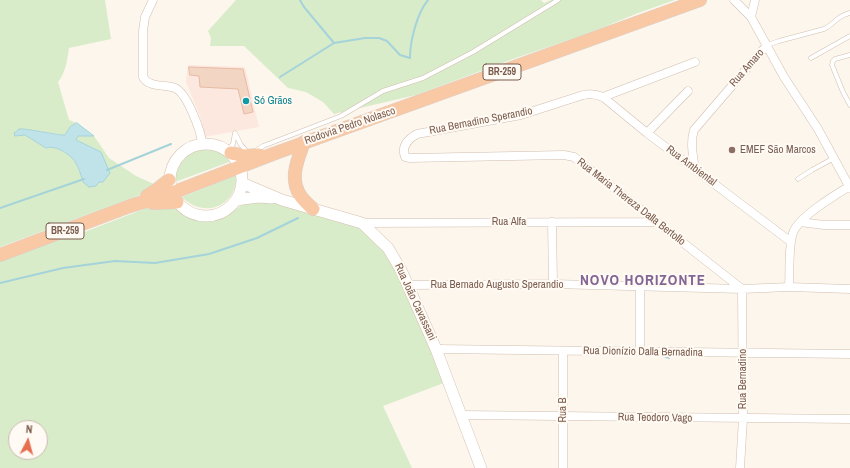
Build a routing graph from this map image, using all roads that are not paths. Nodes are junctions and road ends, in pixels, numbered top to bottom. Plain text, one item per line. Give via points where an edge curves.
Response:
1 (153, 0) edge
2 (558, 0) edge
3 (700, 0) edge
4 (734, 0) edge
5 (755, 0) edge
6 (850, 12) edge
7 (751, 17) junction
8 (850, 36) edge
9 (767, 45) junction
10 (850, 55) edge
11 (811, 58) dead end
12 (695, 62) dead end
13 (688, 91) dead end
14 (591, 93) joint
15 (603, 97) junction
16 (850, 105) edge
17 (647, 133) junction
18 (304, 142) junction
19 (202, 144) junction
20 (229, 152) junction
21 (273, 154) junction
22 (250, 156) junction
23 (410, 158) joint
24 (834, 158) junction
25 (695, 169) junction
26 (241, 175) junction
27 (798, 179) dead end
28 (169, 180) junction
29 (850, 187) edge
30 (174, 198) junction
31 (236, 200) junction
32 (282, 200) junction
33 (130, 206) junction
34 (313, 209) junction
35 (552, 222) junction
36 (656, 222) junction
37 (800, 222) junction
38 (362, 223) junction
39 (850, 225) edge
40 (791, 242) junction
41 (0, 255) edge
42 (553, 284) junction
43 (408, 285) junction
44 (640, 286) junction
45 (789, 286) junction
46 (742, 289) junction
47 (850, 289) edge
48 (436, 349) junction
49 (563, 351) junction
50 (640, 351) junction
51 (743, 354) junction
52 (850, 354) edge
53 (461, 415) junction
54 (563, 417) junction
55 (743, 419) junction
56 (850, 419) edge
57 (481, 468) edge
58 (563, 468) edge
59 (740, 468) edge

1 - 19 street via 142,31 143,77 147,82 173,87 180,91 199,130
2 - 22 lane via 473,52 423,78 383,91 341,116 263,146
3 - 18 highway, Rodovia Pedro Nolasco / BR-259
4 - 7 street
5 - 7 street
6 - 9 lane, Rua Amaro via 840,16 824,29
7 - 9 street
8 - 11 lane
9 - 24 street
9 - 25 street, Rua Amaro via 694,130 692,143
10 - 16 lane via 836,59 832,65
12 - 15 street
13 - 17 street
14 - 15 street, Rua Ambiental
14 - 23 street, Rua Bernadino Sperandio via 521,115 417,134 404,148 405,157
15 - 17 street, Rua Ambiental
17 - 25 street, Rua Ambiental
18 - 21 highway, Rodovia Pedro Nolasco / BR-259
18 - 34 highway via 295,169 295,183 300,195
19 - 20 main road via 214,144
19 - 28 main road via 187,148 179,154 172,166
20 - 22 highway
20 - 22 lane via 236,133
20 - 26 main road
21 - 22 highway
21 - 26 highway, Rodovia Pedro Nolasco / BR-259
23 - 36 street, Rua Maria Thereza Dalla Bertollo via 571,156
24 - 27 lane
24 - 29 street
25 - 40 street, Rua Ambiental
26 - 30 highway, Rodovia Pedro Nolasco / BR-259
26 - 31 main road via 240,192
26 - 32 main road
28 - 30 main road
28 - 33 highway via 155,192
29 - 37 street
30 - 31 main road via 184,209 201,216 219,214
30 - 33 highway, Rodovia Pedro Nolasco / BR-259
31 - 32 main road via 258,197
32 - 34 main road, Rua João Cavassani
33 - 41 highway, Rodovia Pedro Nolasco / BR-259
34 - 38 main road, Rua João Cavassani
35 - 36 street, Rua Alfa
35 - 38 street, Rua Alfa
35 - 42 street
36 - 46 street, Rua Maria Thereza Dalla Bertollo
37 - 39 street
37 - 40 street via 796,225
38 - 43 main road, Rua João Cavassani via 388,248
40 - 45 street
42 - 43 street, Rua Bernado Augusto Sperandio
42 - 44 street, Rua Bernado Augusto Sperandio
43 - 48 main road, Rua João Cavassani
44 - 46 street, Rua Bernado Augusto Sperandio
44 - 50 street
45 - 46 street, Rua Bernado Augusto Sperandio
45 - 47 street, Rua Bernado Augusto Sperandio
46 - 51 street, Rua Bernadino
48 - 49 street, Rua Dionízio Dalla Bernadina
48 - 53 main road, Rua João Cavassani
49 - 50 street, Rua Dionízio Dalla Bernadina
49 - 54 street, Rua B
50 - 51 street, Rua Dionízio Dalla Bernadina
51 - 52 street, Rua Dionízio Dalla Bernadina
51 - 55 street, Rua Bernadino
53 - 54 street, Rua Teodoro Vago
53 - 57 main road, Rua João Cavassani
54 - 55 street, Rua Teodoro Vago
54 - 58 street, Rua B
55 - 56 street, Rua Teodoro Vago
55 - 59 street, Rua Bernadino

